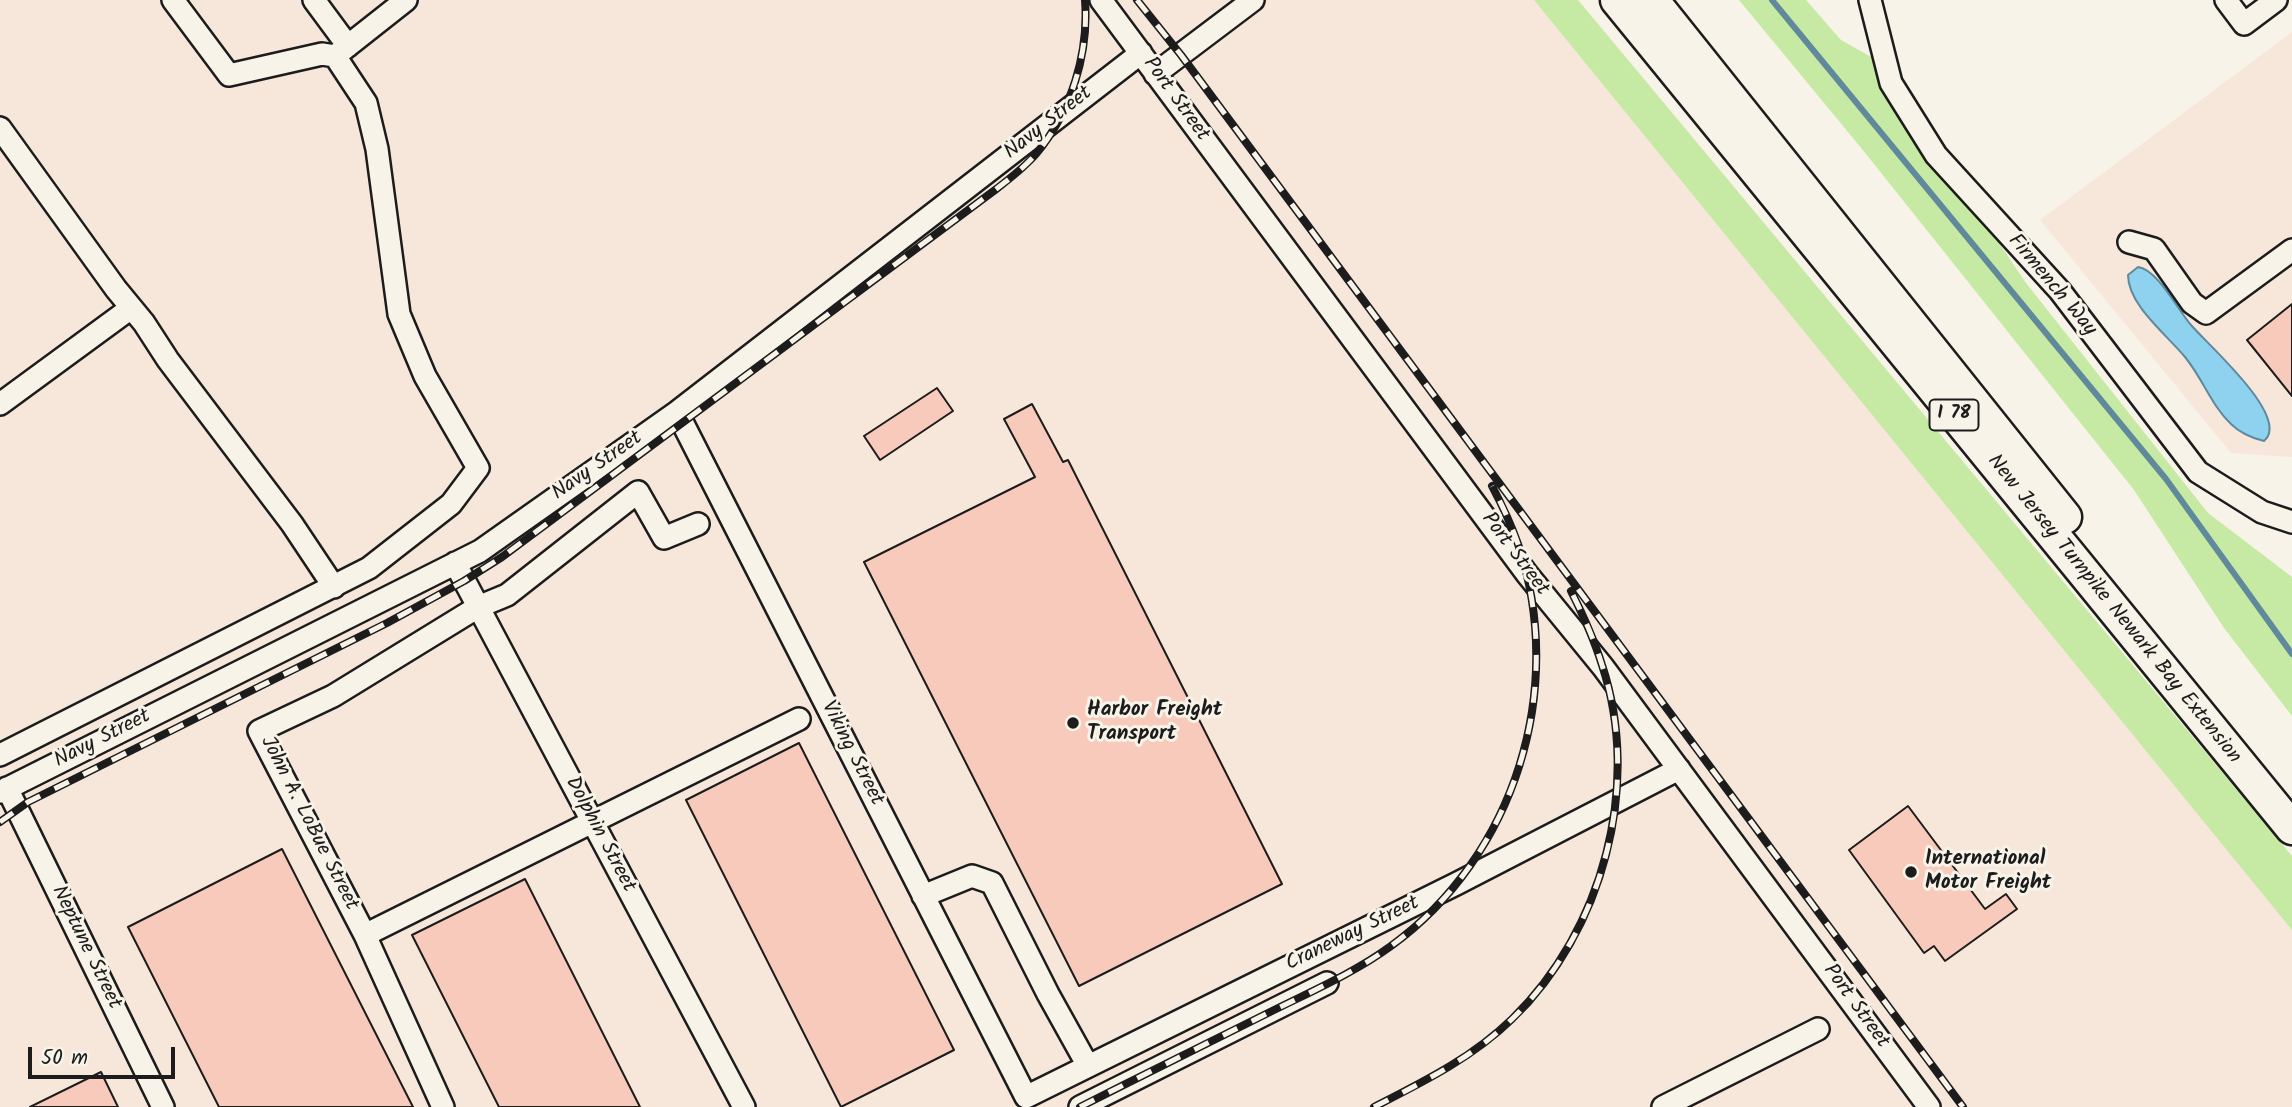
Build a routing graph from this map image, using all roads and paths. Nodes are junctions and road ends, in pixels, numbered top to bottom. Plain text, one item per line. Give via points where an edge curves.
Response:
1 (173, 0) edge
2 (314, 0) edge
3 (406, 0) edge
4 (1101, 0) edge
5 (1253, 0) edge
6 (1617, 0) edge
7 (1652, 0) edge
8 (1870, 0) edge
9 (2226, 0) edge
10 (2276, 0) edge
11 (380, 8) edge
12 (342, 51) junction
13 (1140, 53) junction
14 (1155, 74) junction
15 (0, 128) edge
16 (2129, 242) dead end
17 (2292, 250) edge
18 (131, 308) junction
19 (0, 404) edge
20 (677, 412) junction
21 (2292, 522) edge
22 (698, 524) dead end
23 (455, 563) junction
24 (334, 587) junction
25 (478, 607) junction
26 (799, 719) dead end
27 (0, 755) edge
28 (1679, 769) junction
29 (4, 790) edge
30 (2292, 794) edge
31 (593, 822) junction
32 (2292, 828) edge
33 (923, 896) junction
34 (365, 935) junction
35 (1327, 984) dead end
36 (1818, 1029) dead end
37 (1088, 1066) junction
38 (1026, 1097) joint
39 (163, 1107) edge
40 (443, 1107) edge
41 (744, 1107) edge
42 (1080, 1107) edge
43 (1663, 1107) edge
44 (1929, 1107) edge

1 - 12 street via 229,75
2 - 12 street
3 - 11 street
4 - 13 street, Port Street
5 - 14 street
6 - 32 highway, New Jersey Turnpike Newark Bay Extension / I 78
7 - 30 highway, New Jersey Turnpike Newark Bay Extension / I 78
8 - 21 street, Firmench Way via 1891,83 1936,155 2060,291 2198,472 2262,512
9 - 10 street via 2244,24
11 - 12 street
12 - 24 street via 366,103 377,149 399,314 425,376 478,468 451,504 369,568
13 - 14 street, Port Street
13 - 20 street, Navy Street
14 - 28 street, Port Street via 1527,574
15 - 18 street
16 - 17 street via 2154,249 2192,303 2206,313
18 - 19 street
18 - 24 street
20 - 23 street, Navy Street via 480,551
20 - 33 street, Viking Street
22 - 25 street via 664,538 638,492 507,595
23 - 25 street, Dolphin Street
23 - 29 street, Navy Street
24 - 27 street
25 - 31 street, Dolphin Street
25 - 34 street, John A. LoBue Street via 332,696 259,731
26 - 31 street
28 - 37 street, Craneway Street
28 - 44 street, Port Street
29 - 39 street, Neptune Street
31 - 34 street
31 - 41 street, Dolphin Street
33 - 37 street via 972,876 992,883
33 - 38 street, Viking Street
34 - 40 street, John A. LoBue Street
35 - 42 street, Craneway Street
36 - 43 street
37 - 38 street, Craneway Street

